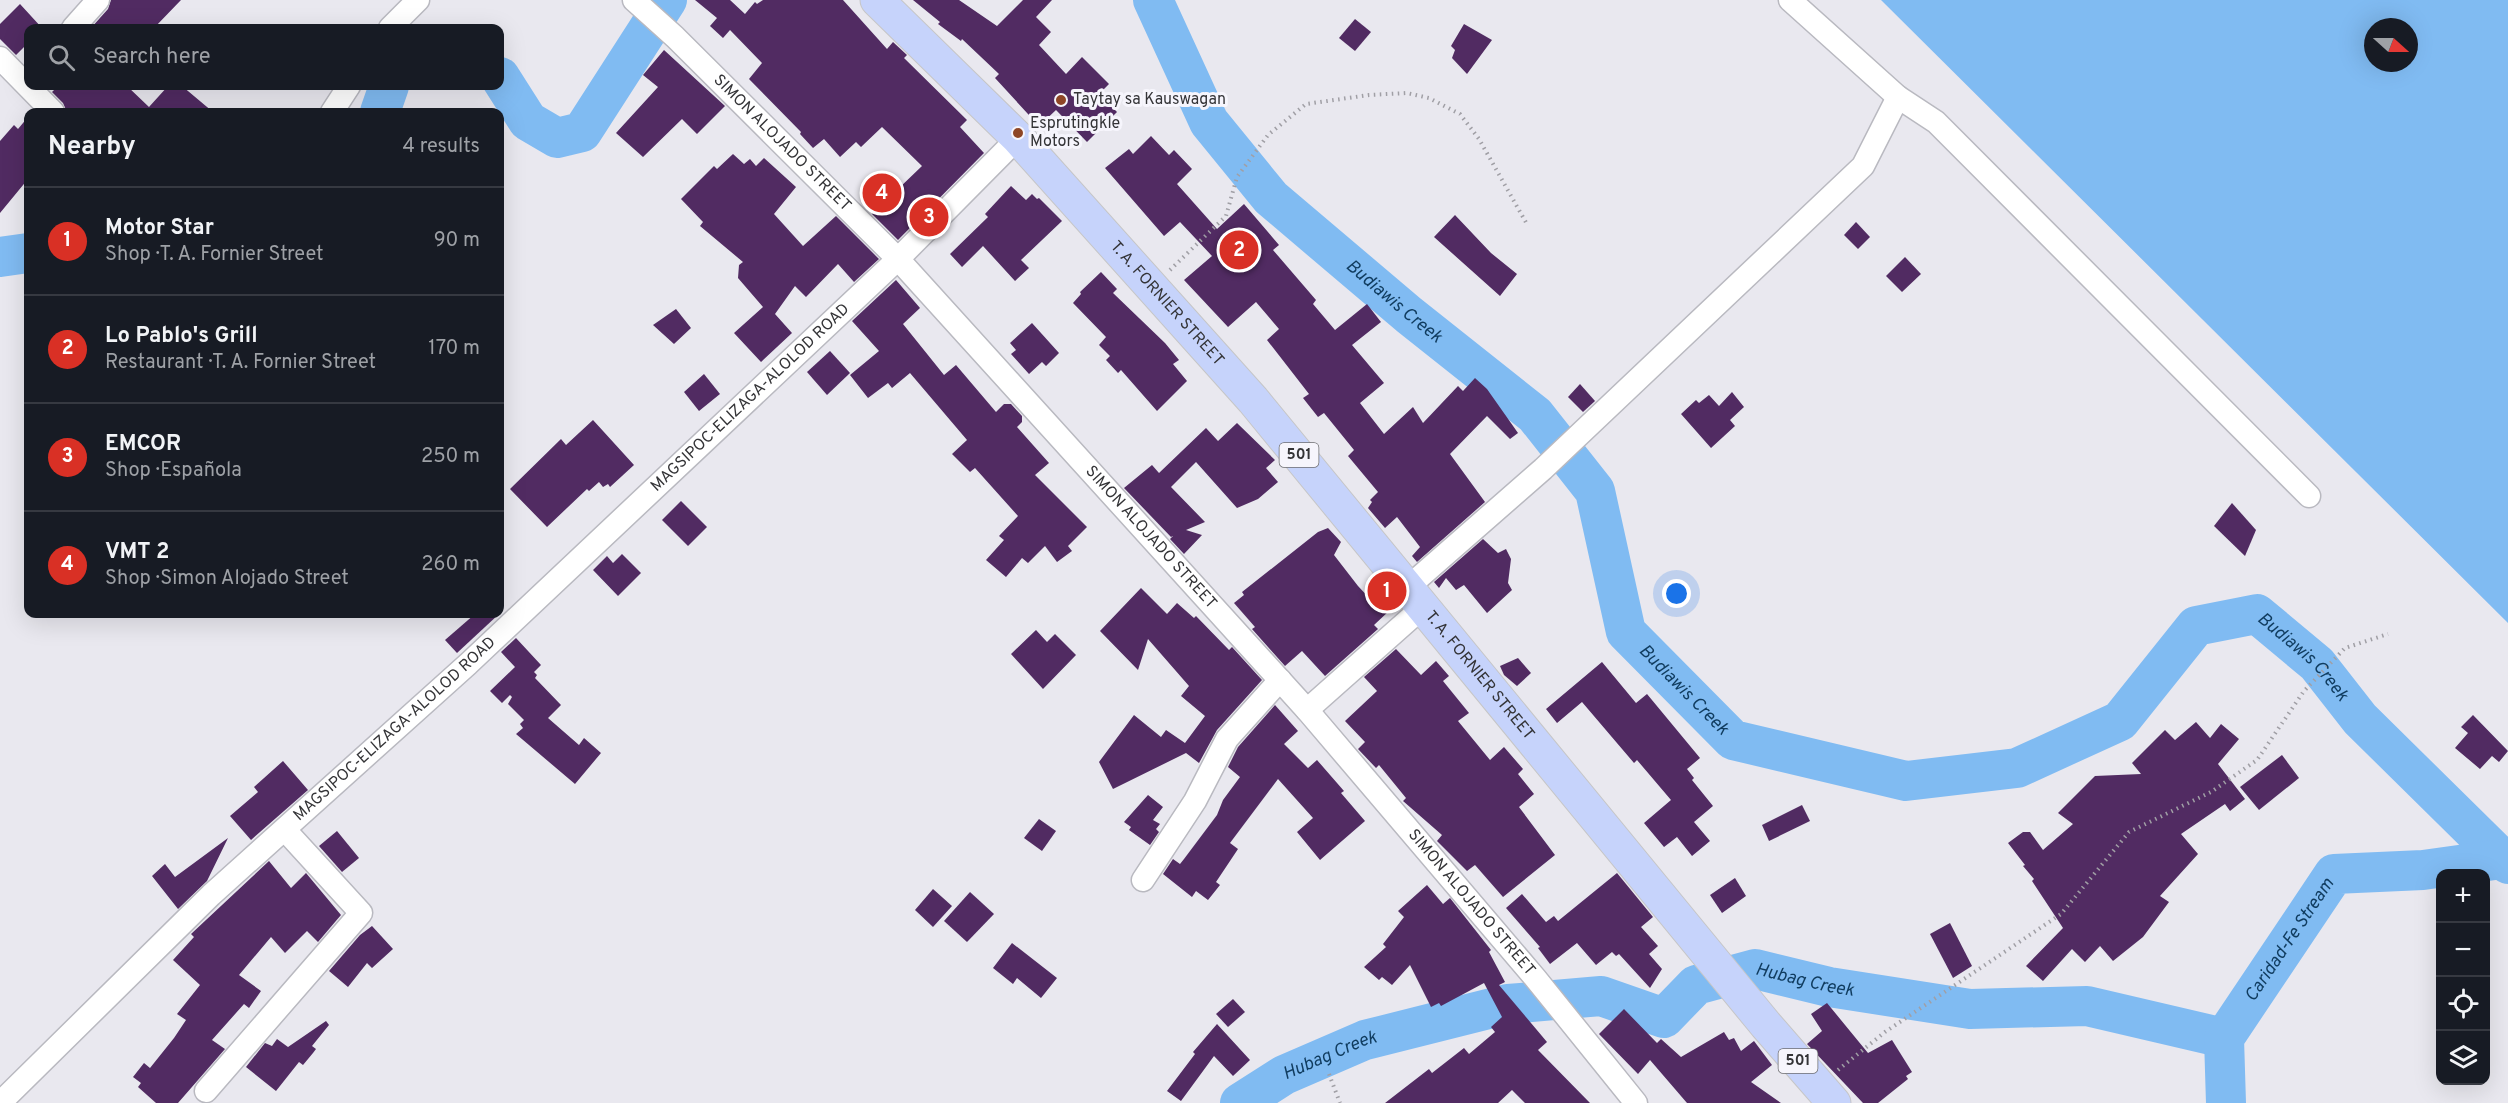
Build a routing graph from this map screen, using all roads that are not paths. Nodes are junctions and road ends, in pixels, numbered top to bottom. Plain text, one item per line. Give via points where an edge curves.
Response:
1 (98, 0) edge
2 (418, 0) edge
3 (877, 0) edge
4 (1790, 0) edge
5 (640, 5) edge
6 (77, 24) edge
7 (394, 24) edge
8 (0, 58) edge
9 (24, 79) edge
10 (34, 90) edge
11 (346, 90) edge
12 (1898, 97) junction
13 (50, 108) edge
14 (335, 108) edge
15 (1018, 138) junction
16 (898, 260) junction
17 (2309, 496) dead end
18 (1415, 597) junction
19 (1280, 680) junction
20 (1307, 710) junction
21 (285, 830) junction
22 (1143, 880) dead end
23 (206, 1091) dead end
24 (1827, 1095) edge
25 (0, 1103) edge
26 (1636, 1103) edge

1 - 6 street
2 - 7 street
3 - 15 main road, T. A. FORNIER STREET / 501
4 - 12 street
5 - 16 street, SIMON ALOJADO STREET
8 - 9 street
10 - 13 street
11 - 14 street
12 - 17 street via 1936,122
12 - 18 street via 1863,166 1582,430
15 - 16 street, MAGSIPOC-ELIZAGA-ALOLOD ROAD
15 - 18 main road, T. A. FORNIER STREET / 501 via 1253,399
16 - 19 street, SIMON ALOJADO STREET
16 - 21 street, MAGSIPOC-ELIZAGA-ALOLOD ROAD via 468,664
18 - 20 street
18 - 24 main road, T. A. FORNIER STREET / 501
19 - 20 street, SIMON ALOJADO STREET
19 - 22 street via 1227,739 1195,801
20 - 26 street, SIMON ALOJADO STREET
21 - 23 street via 361,913
21 - 25 street, MAGSIPOC-ELIZAGA-ALOLOD ROAD via 211,895

